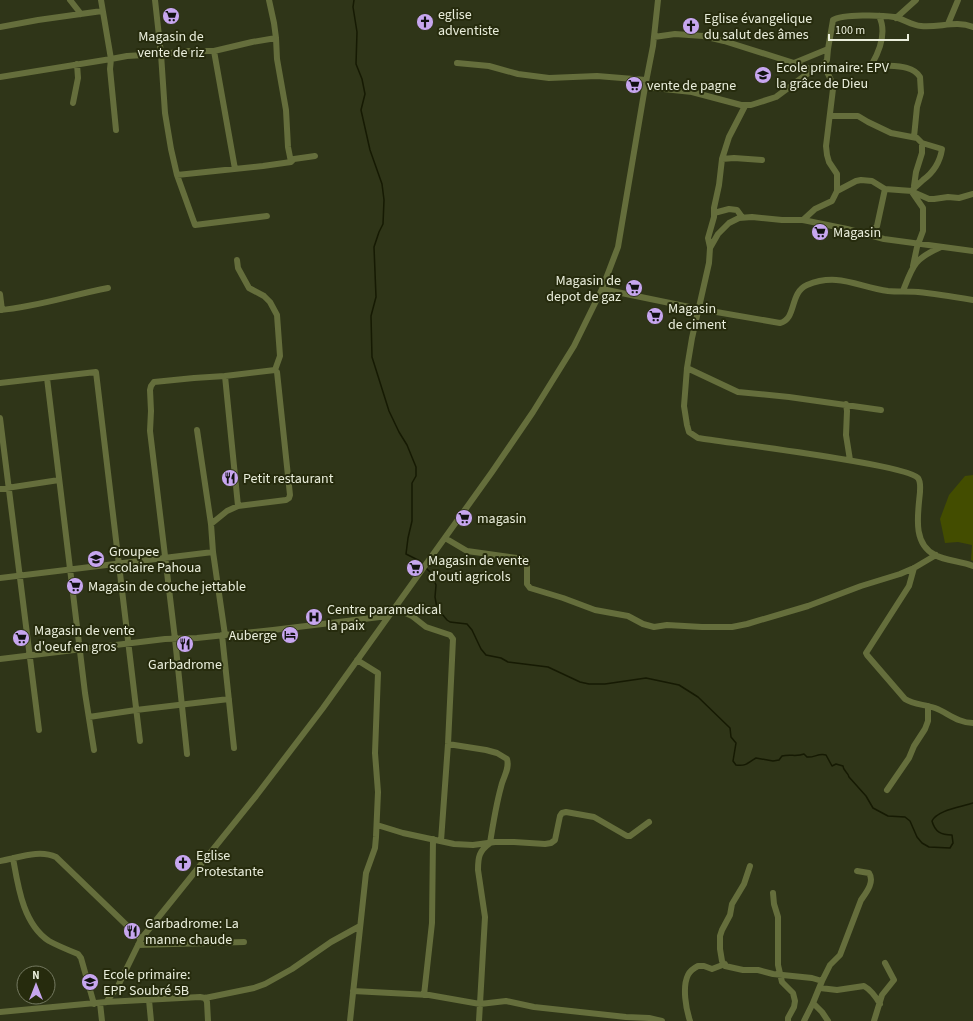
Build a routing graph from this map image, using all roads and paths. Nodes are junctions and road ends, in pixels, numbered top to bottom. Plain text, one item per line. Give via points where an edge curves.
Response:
1 (70, 0) edge
2 (101, 0) edge
3 (155, 0) edge
4 (269, 0) edge
5 (658, 0) edge
6 (916, 0) edge
7 (958, 0) edge
8 (102, 11) junction
9 (81, 14) junction
10 (880, 16) junction
11 (896, 18) junction
12 (948, 24) junction
13 (0, 27) edge
14 (973, 27) edge
15 (276, 38) junction
16 (654, 38) junction
17 (828, 49) junction
18 (214, 52) junction
19 (161, 54) junction
20 (807, 56) junction
21 (111, 59) junction
22 (457, 63) dead end
23 (794, 63) junction
24 (77, 64) junction
25 (808, 68) junction
26 (817, 69) junction
27 (0, 78) edge
28 (646, 80) junction
29 (644, 87) junction
30 (73, 103) dead end
31 (744, 106) junction
32 (830, 116) junction
33 (116, 130) dead end
34 (914, 137) junction
35 (922, 143) junction
36 (315, 156) dead end
37 (722, 159) junction
38 (762, 160) dead end
39 (290, 162) junction
40 (235, 169) junction
41 (178, 174) junction
42 (885, 189) junction
43 (837, 190) junction
44 (913, 190) junction
45 (973, 194) edge
46 (714, 213) junction
47 (267, 216) dead end
48 (742, 217) junction
49 (803, 220) junction
50 (710, 231) junction
51 (718, 234) junction
52 (864, 234) junction
53 (918, 243) junction
54 (942, 246) junction
55 (710, 248) junction
56 (973, 250) edge
57 (237, 260) dead end
58 (913, 266) junction
59 (108, 288) dead end
60 (602, 289) junction
61 (903, 291) junction
62 (0, 294) edge
63 (973, 300) edge
64 (699, 309) junction
65 (1, 310) edge
66 (687, 368) junction
67 (275, 370) junction
68 (225, 376) junction
69 (47, 378) junction
70 (0, 383) edge
71 (846, 404) junction
72 (881, 410) dead end
73 (0, 418) edge
74 (197, 430) dead end
75 (850, 460) junction
76 (59, 480) junction
77 (8, 488) junction
78 (0, 489) edge
79 (238, 506) junction
80 (211, 524) junction
81 (444, 538) junction
82 (213, 552) junction
83 (936, 555) junction
84 (164, 558) junction
85 (119, 564) junction
86 (973, 566) edge
87 (914, 568) junction
88 (70, 569) junction
89 (19, 575) junction
90 (0, 578) edge
91 (395, 608) junction
92 (388, 616) junction
93 (224, 635) junction
94 (175, 639) junction
95 (129, 644) junction
96 (80, 649) junction
97 (30, 655) junction
98 (0, 659) edge
99 (357, 660) junction
100 (229, 699) junction
101 (182, 704) junction
102 (928, 706) junction
103 (136, 710) junction
104 (89, 717) junction
105 (973, 723) edge
106 (39, 730) dead end
107 (140, 741) dead end
108 (448, 744) junction
109 (234, 748) dead end
110 (94, 750) dead end
111 (187, 754) dead end
112 (887, 790) dead end
113 (649, 822) dead end
114 (377, 826) junction
115 (433, 839) junction
116 (441, 841) junction
117 (490, 843) junction
118 (13, 858) junction
119 (0, 861) edge
120 (750, 866) dead end
121 (857, 871) dead end
122 (773, 893) dead end
123 (360, 926) junction
124 (141, 939) junction
125 (244, 942) dead end
126 (138, 945) junction
127 (885, 963) dead end
128 (724, 964) junction
129 (780, 974) junction
130 (822, 981) junction
131 (820, 988) junction
132 (353, 991) junction
133 (424, 995) junction
134 (205, 998) junction
135 (149, 1000) junction
136 (100, 1003) junction
137 (813, 1003) junction
138 (480, 1004) junction
139 (880, 1004) junction
140 (0, 1012) edge
141 (102, 1021) edge
142 (151, 1021) edge
143 (208, 1021) edge
144 (350, 1021) edge
145 (479, 1021) edge
146 (662, 1021) edge
147 (690, 1021) edge
148 (788, 1021) edge
149 (804, 1021) edge
150 (828, 1021) edge
151 (874, 1021) edge

1 - 9 street
2 - 8 street
3 - 19 street
4 - 15 street
5 - 16 street
6 - 11 street
7 - 12 street
8 - 9 street
8 - 21 street
9 - 13 street
10 - 11 street
10 - 17 street via 836,18 833,20
10 - 34 street via 883,33 872,64 906,67 920,77 921,94
11 - 12 street via 922,26
12 - 14 street
15 - 18 street
15 - 39 street
16 - 23 street via 676,34 703,36
16 - 28 street
17 - 20 street
17 - 26 street via 826,64
18 - 19 street
18 - 40 street
19 - 21 street
19 - 41 street via 165,113
20 - 23 street
20 - 25 street
21 - 24 street
21 - 33 street
22 - 28 street via 489,66 518,74 548,78 597,76
23 - 25 street
24 - 27 street
24 - 30 street via 78,78
25 - 26 street
26 - 31 street via 776,96
26 - 32 street via 826,70 833,85
28 - 29 street
29 - 31 street via 692,92
29 - 60 street via 618,246
31 - 37 street
32 - 34 street via 858,116 890,133
32 - 43 street via 827,155 837,174
34 - 35 street
35 - 44 street
35 - 44 street via 942,150 940,160 933,171
36 - 39 street
37 - 38 street
37 - 46 street
39 - 40 street
40 - 41 street
41 - 47 street via 195,225
42 - 43 street via 872,181 861,180
42 - 44 street
42 - 52 street via 877,226
43 - 49 street via 832,201 815,209
44 - 45 street via 929,199 956,199
44 - 53 street via 922,208 924,231
46 - 48 street via 736,209
46 - 50 street
48 - 49 street
48 - 51 street via 729,223
49 - 52 street via 847,228
50 - 51 street
50 - 55 street
51 - 55 street
52 - 53 street
53 - 54 street
53 - 58 street
54 - 56 street
54 - 58 street via 923,256
55 - 64 street
57 - 67 street via 238,268 249,288 270,302 276,316 280,356
58 - 61 street
59 - 65 street via 20,309
60 - 64 street
60 - 81 street via 574,346 541,399
61 - 63 street
61 - 64 street via 846,281 820,281 800,289 789,318 780,323
62 - 65 street
64 - 66 street
66 - 71 street via 738,392
66 - 75 street via 684,406 689,432 698,438
67 - 68 street
67 - 79 street via 290,495 286,500
68 - 79 street
68 - 84 street via 160,381 154,382 151,386 150,431
69 - 70 street
69 - 76 street
69 - 85 street via 96,372
71 - 72 street
71 - 75 street via 846,435
73 - 77 street
74 - 80 street
75 - 83 street via 912,474 918,478 921,484 919,534 924,547
76 - 77 street
76 - 88 street
77 - 78 street
77 - 89 street
79 - 80 street
80 - 82 street
81 - 87 street via 468,550 524,559 527,564 527,584 530,588 595,610 628,616 654,627 667,625 717,628 747,624 808,606
81 - 91 street
82 - 84 street
82 - 93 street
83 - 86 street
83 - 87 street
84 - 85 street
84 - 94 street
85 - 88 street
85 - 95 street
87 - 102 street via 909,586 866,654 905,699 912,704
88 - 89 street
88 - 96 street
89 - 90 street
89 - 97 street
91 - 92 street
91 - 108 street via 412,616 426,627 450,635 453,639
92 - 93 street
92 - 99 street
93 - 94 street
93 - 100 street
94 - 95 street
94 - 101 street
95 - 96 street
95 - 103 street
96 - 97 street
96 - 104 street
97 - 98 street
97 - 106 street
99 - 114 street via 379,674 376,732
99 - 124 street via 256,796
100 - 101 street
100 - 109 street
101 - 103 street
101 - 111 street
102 - 105 street
102 - 112 street via 925,729
103 - 104 street
103 - 107 street
104 - 110 street
108 - 116 street
108 - 117 street via 486,750 507,759 508,768 501,786
113 - 117 street via 627,836 594,817 566,812 560,816 555,840 551,843
114 - 115 street
114 - 123 street via 375,848 366,873
115 - 116 street
115 - 133 street via 432,923
116 - 117 street via 465,845
117 - 138 street via 482,848 478,862 485,917
118 - 119 street
118 - 124 street via 40,853 56,857
118 - 136 street via 24,908 49,941 78,954
120 - 128 street via 720,936
121 - 130 street via 870,873 872,881 860,900 840,955 830,965
122 - 129 street via 778,917 777,960
123 - 132 street
123 - 134 street via 265,984
124 - 126 street
125 - 126 street
126 - 136 street via 117,988
127 - 139 street via 894,980 884,992
128 - 129 street via 743,970
128 - 147 street via 712,969 698,966 689,974 686,1010
129 - 130 street
129 - 148 street via 784,985 794,996 794,1007
130 - 131 street
131 - 137 street
131 - 139 street via 837,990 864,986
132 - 133 street
132 - 144 street
133 - 138 street
134 - 135 street
134 - 143 street
135 - 136 street
135 - 142 street
136 - 140 street
136 - 141 street
137 - 149 street
137 - 150 street
138 - 145 street
138 - 146 street via 506,1002
139 - 151 street

